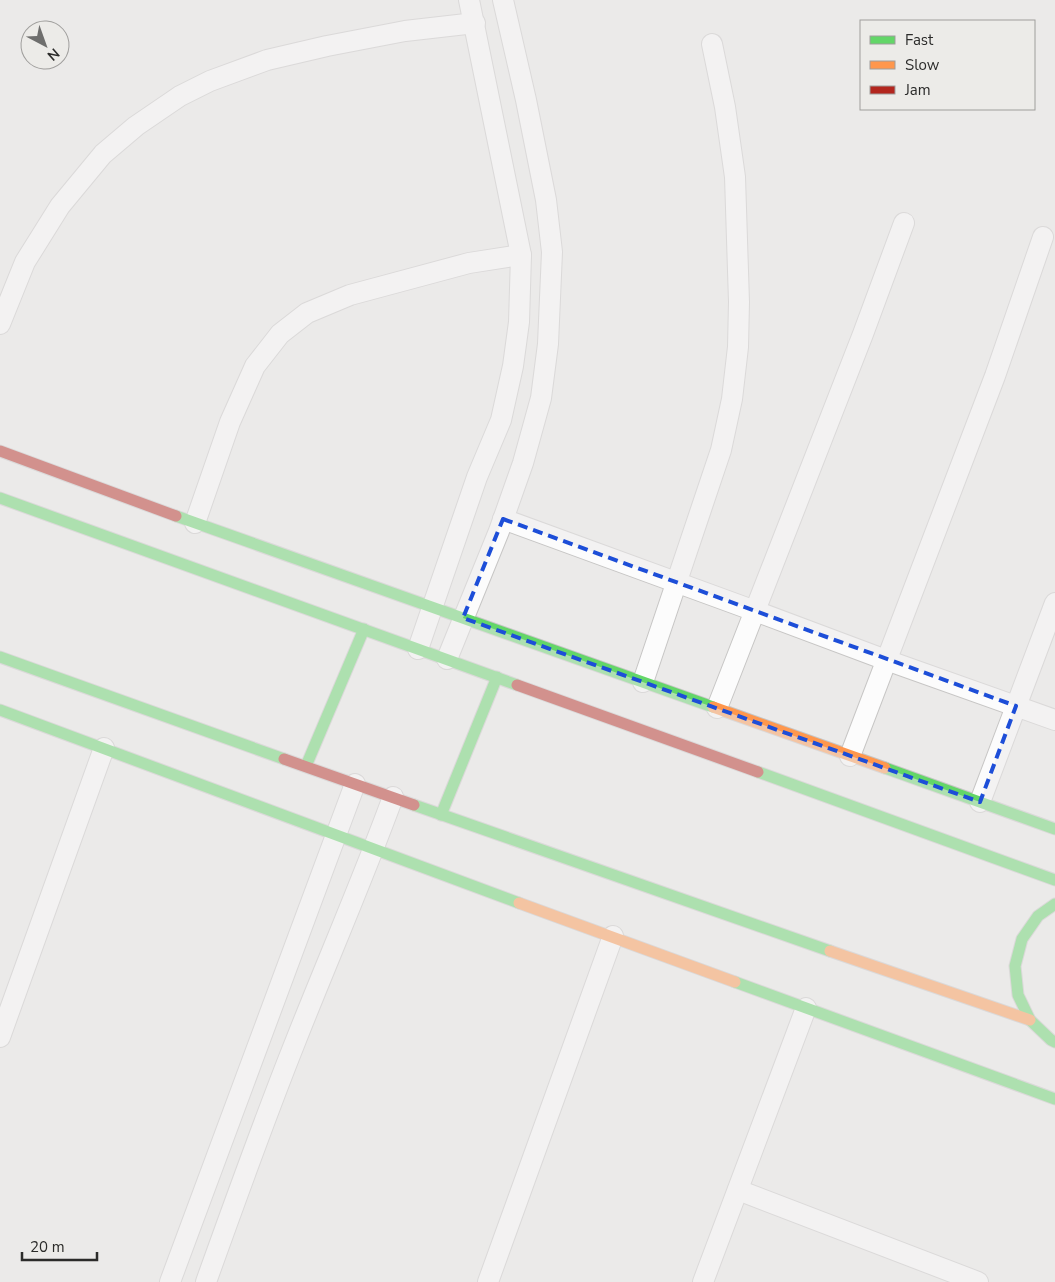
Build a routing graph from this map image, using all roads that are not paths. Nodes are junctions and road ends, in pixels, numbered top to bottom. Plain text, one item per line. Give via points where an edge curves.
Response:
1 (469, 0) edge
2 (503, 0) edge
3 (475, 23) junction
4 (712, 44) dead end
5 (904, 224) dead end
6 (1043, 237) dead end
7 (521, 255) junction
8 (0, 324) edge
9 (0, 451) edge
10 (0, 498) edge
11 (503, 519) junction
12 (195, 523) junction
13 (676, 582) junction
14 (1055, 603) edge
15 (432, 607) junction
16 (755, 611) junction
17 (463, 618) junction
18 (364, 629) junction
19 (418, 649) junction
20 (0, 657) edge
21 (447, 659) junction
22 (886, 660) junction
23 (497, 677) junction
24 (642, 682) junction
25 (1016, 706) junction
26 (718, 708) junction
27 (0, 710) edge
28 (1055, 720) edge
29 (104, 748) junction
30 (850, 756) junction
31 (306, 766) junction
32 (355, 784) junction
33 (393, 797) junction
34 (980, 802) junction
35 (441, 815) junction
36 (1055, 829) edge
37 (335, 834) junction
38 (374, 849) junction
39 (1055, 880) edge
40 (1055, 904) edge
41 (613, 936) junction
42 (806, 1008) junction
43 (1030, 1020) junction
44 (0, 1037) edge
45 (1055, 1042) edge
46 (1055, 1099) edge
47 (738, 1190) junction
48 (170, 1282) edge
49 (206, 1282) edge
50 (488, 1282) edge
51 (703, 1282) edge
52 (978, 1282) edge

1 - 3 street
2 - 11 street via 546,200 552,252 548,344 541,398
3 - 7 street
3 - 8 street via 405,31 267,60 210,80 180,96 136,126 103,154 60,206 25,262
4 - 13 street via 735,177 738,347 722,450
5 - 16 street
6 - 22 street via 995,376
7 - 12 street via 469,263 350,294 307,313 280,334 255,366 230,422
7 - 15 street via 517,340 500,420
9 - 12 street
10 - 18 street
11 - 13 street
11 - 17 street
12 - 15 street
13 - 16 street
13 - 24 street
14 - 25 street
15 - 17 street
15 - 19 street
16 - 22 street
16 - 26 street
17 - 21 street
17 - 24 street
18 - 19 street
18 - 31 street
19 - 21 street
20 - 31 street
21 - 23 street
22 - 25 street
22 - 30 street
23 - 35 street
23 - 39 street
24 - 26 street
25 - 28 street
25 - 34 street
26 - 30 street
27 - 29 street
29 - 37 street
29 - 44 street
30 - 34 street
31 - 32 street
32 - 33 street
32 - 37 street
33 - 35 street
33 - 38 street
34 - 36 street
35 - 43 street
37 - 38 street
37 - 48 street
38 - 41 street
38 - 49 street via 255,1145
40 - 43 street via 1038,916 1022,939 1015,966 1018,994
41 - 42 street
41 - 50 street
42 - 46 street
42 - 47 street
43 - 45 street
47 - 51 street
47 - 52 street

